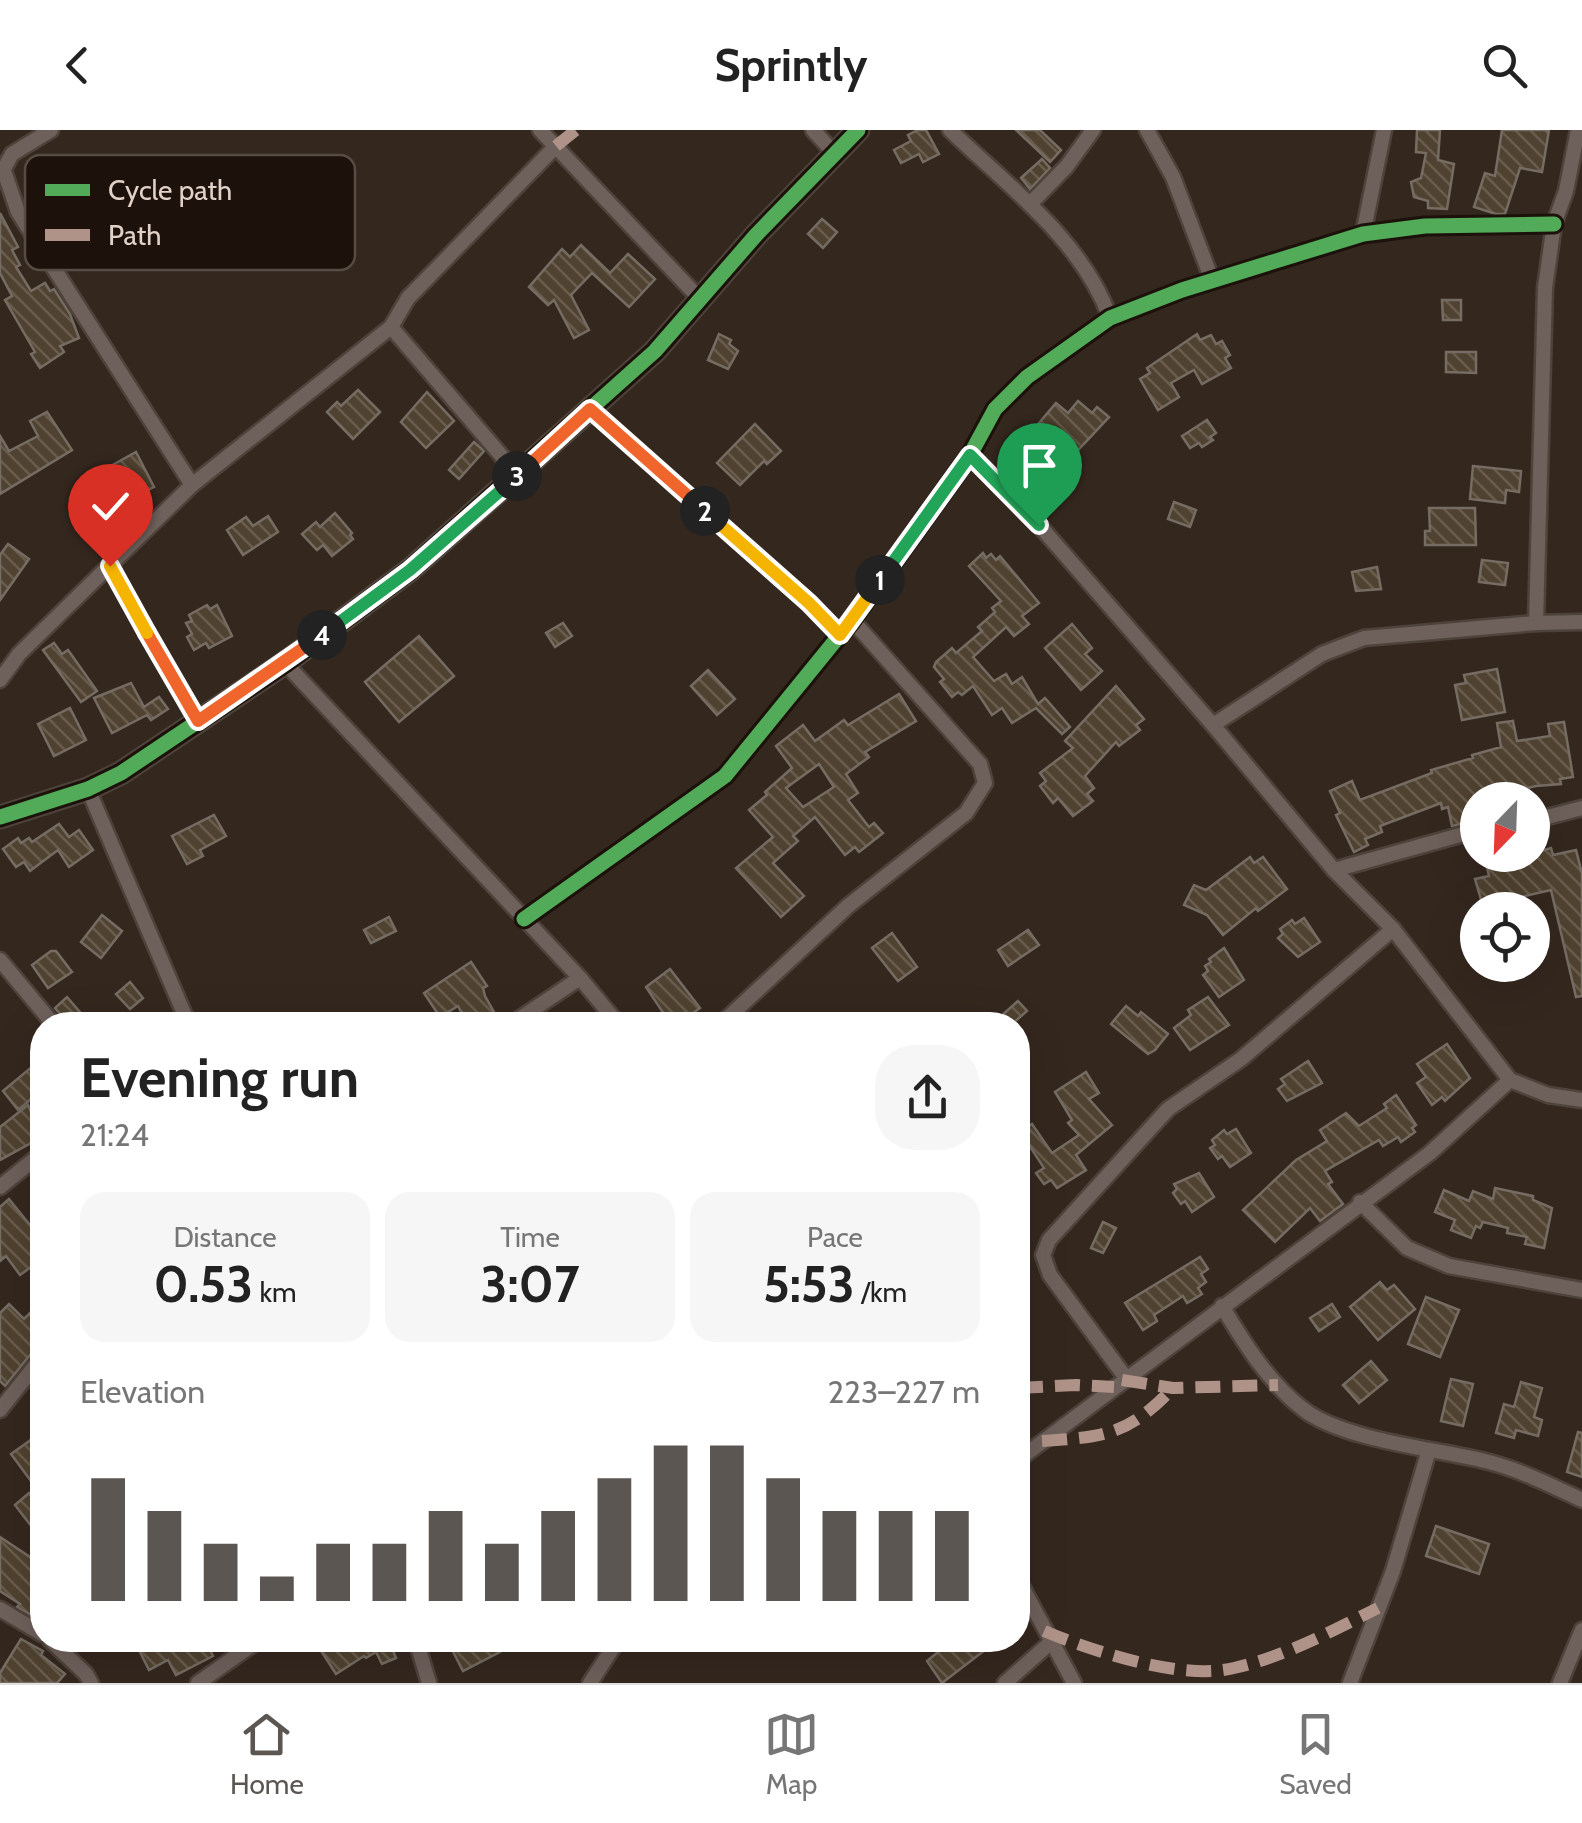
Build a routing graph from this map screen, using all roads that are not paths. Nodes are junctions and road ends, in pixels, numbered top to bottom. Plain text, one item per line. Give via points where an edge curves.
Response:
1 (51, 130) edge
2 (540, 130) edge
3 (813, 130) edge
4 (858, 130) edge
5 (950, 130) edge
6 (1093, 130) edge
7 (1147, 130) edge
8 (1384, 130) edge
9 (1578, 130) edge
10 (556, 146) junction
11 (836, 155) junction
12 (2, 173) edge
13 (1030, 204) junction
14 (25, 223) edge
15 (1554, 224) junction
16 (1363, 234) junction
17 (55, 270) edge
18 (1212, 280) junction
19 (699, 298) junction
20 (1110, 318) junction
21 (391, 327) junction
22 (590, 409) junction
23 (970, 455) junction
24 (518, 475) junction
25 (192, 485) junction
26 (110, 566) junction
27 (852, 620) junction
28 (1536, 622) junction
29 (1582, 622) edge
30 (840, 635) junction
31 (285, 663) junction
32 (0, 680) edge
33 (198, 721) junction
34 (1213, 724) junction
35 (88, 789) junction
36 (1582, 808) edge
37 (1550, 816) edge
38 (0, 817) edge
39 (1460, 835) edge
40 (1334, 870) junction
41 (524, 919) junction
42 (1392, 929) junction
43 (0, 960) edge
44 (580, 978) junction
45 (43, 1012) edge
46 (183, 1012) edge
47 (529, 1012) edge
48 (608, 1012) edge
49 (734, 1012) edge
50 (1510, 1080) junction
51 (1582, 1100) edge
52 (30, 1163) edge
53 (0, 1187) edge
54 (1360, 1202) junction
55 (1582, 1290) edge
56 (1222, 1306) junction
57 (30, 1372) edge
58 (1126, 1378) junction
59 (0, 1410) edge
60 (1429, 1450) junction
61 (1030, 1451) edge
62 (1582, 1500) edge
63 (1030, 1603) edge
64 (0, 1609) edge
65 (30, 1627) edge
66 (1582, 1630) edge
67 (1050, 1643) junction
68 (63, 1652) edge
69 (243, 1652) edge
70 (420, 1652) edge
71 (610, 1652) edge
72 (202, 1682) edge
73 (91, 1683) edge
74 (429, 1683) edge
75 (590, 1683) edge
76 (1005, 1683) edge
77 (1074, 1683) edge
78 (1350, 1683) edge
79 (1560, 1683) edge

1 - 12 street via 12,154
2 - 10 street
3 - 11 street
4 - 11 street
5 - 13 street
6 - 13 street
7 - 18 street via 1181,194
8 - 16 street
9 - 15 street
10 - 19 street
10 - 21 street via 408,298
11 - 19 street
12 - 14 street
13 - 20 street via 1102,295
15 - 16 street
15 - 28 street via 1541,352
16 - 18 street
17 - 25 street
18 - 20 street
19 - 22 street via 655,352
20 - 23 street via 1027,377 995,409
21 - 24 street
21 - 25 street
22 - 24 street
22 - 30 street
23 - 27 street
23 - 34 street
24 - 31 street via 410,570
25 - 26 street
26 - 32 street
26 - 33 street
27 - 30 street
27 - 49 street via 980,764 985,783 966,812 848,906
28 - 29 street
28 - 34 street via 1364,638 1322,654
30 - 41 street via 725,776
31 - 33 street
31 - 41 street
33 - 35 street
34 - 40 street
35 - 38 street
35 - 46 street
36 - 37 street
39 - 40 street
40 - 42 street
41 - 44 street
42 - 50 street
42 - 58 street via 1240,1059 1168,1109 1049,1240 1042,1255 1050,1274
43 - 45 street
44 - 47 street
44 - 48 street
50 - 51 street
50 - 54 street via 1430,1152
52 - 53 street
54 - 55 street via 1407,1248 1449,1266
54 - 56 street
56 - 58 street
56 - 60 street via 1246,1346 1305,1412
57 - 59 street
58 - 61 street
60 - 62 street via 1484,1460
60 - 78 street
63 - 67 street
64 - 65 street
66 - 79 street
67 - 76 street
67 - 77 street
68 - 73 street
69 - 72 street
70 - 74 street
71 - 75 street

